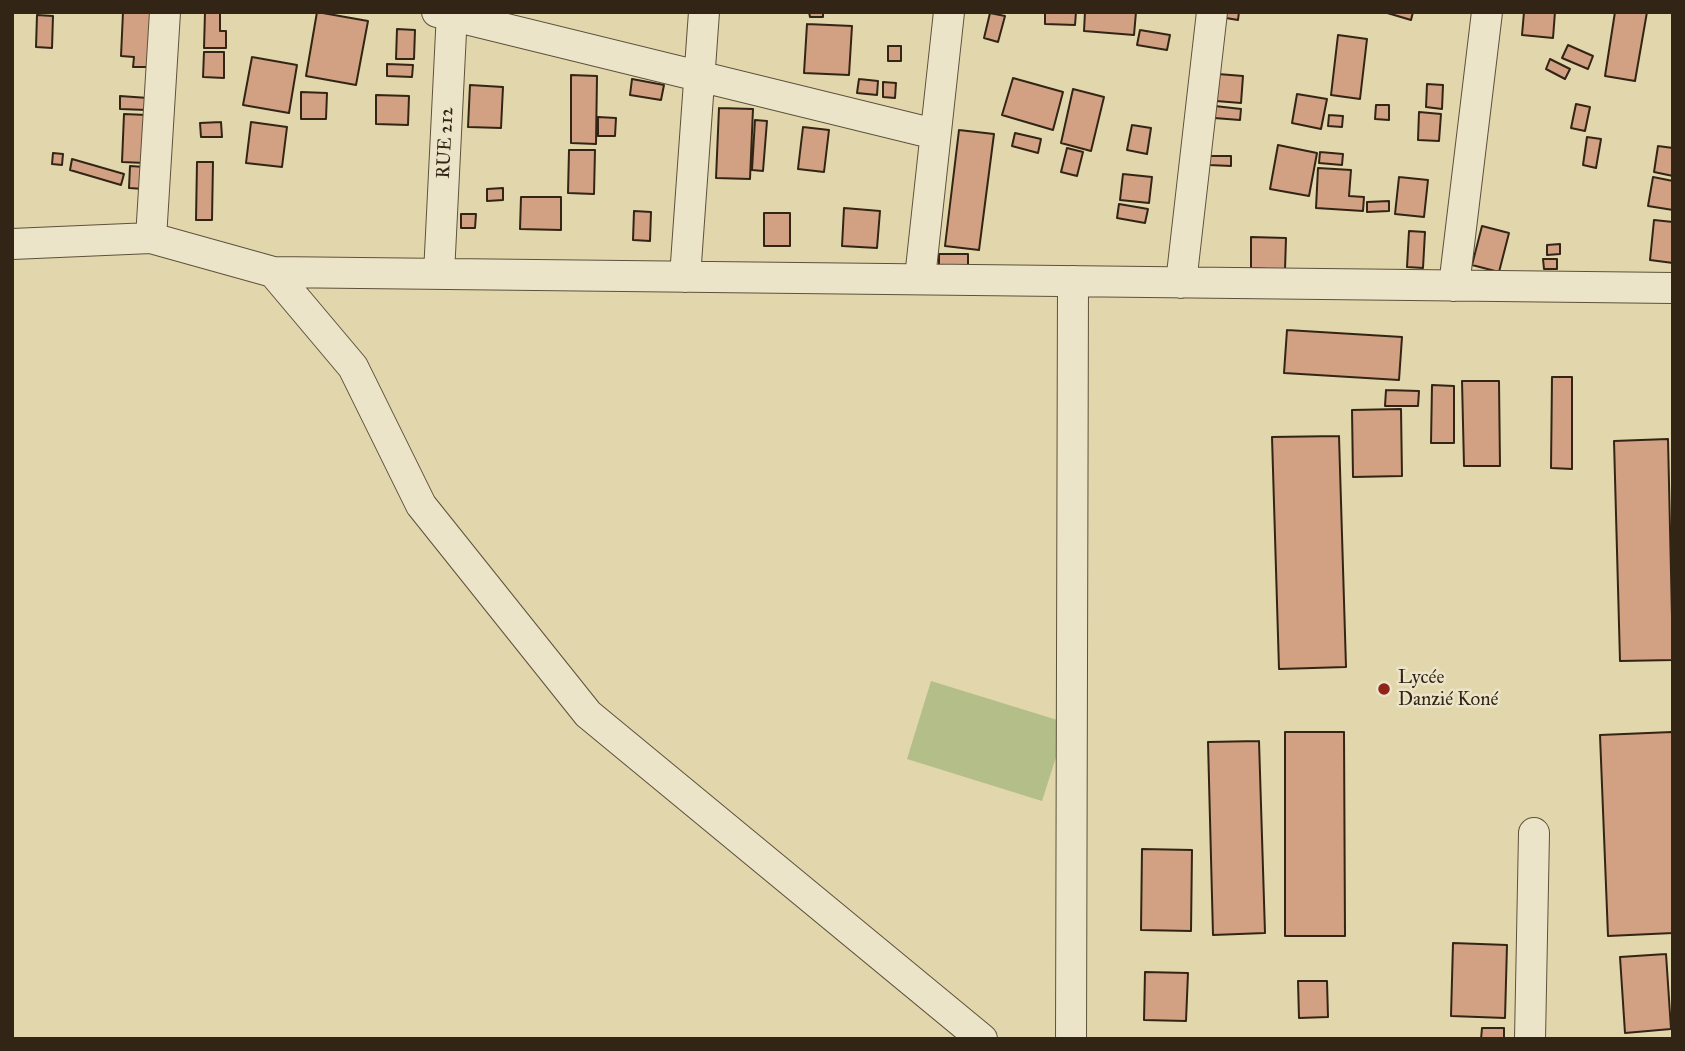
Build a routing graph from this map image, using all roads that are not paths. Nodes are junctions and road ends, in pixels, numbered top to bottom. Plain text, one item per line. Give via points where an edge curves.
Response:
1 (165, 12) edge
2 (704, 12) edge
3 (949, 12) edge
4 (1213, 12) edge
5 (1487, 12) edge
6 (447, 13) edge
7 (699, 76) junction
8 (935, 134) junction
9 (151, 238) junction
10 (12, 244) edge
11 (274, 272) junction
12 (439, 274) junction
13 (685, 277) junction
14 (920, 278) junction
15 (1073, 281) junction
16 (1181, 283) junction
17 (1454, 286) junction
18 (1673, 288) edge
19 (1534, 834) dead end
20 (982, 1039) edge
21 (1072, 1039) edge
22 (1530, 1039) edge

1 - 9 street
2 - 7 street
3 - 8 street
4 - 16 street
5 - 17 street
6 - 7 street
6 - 12 street, RUE 212
7 - 8 street
7 - 13 street
8 - 14 street
9 - 10 street
9 - 11 street
11 - 12 street
11 - 20 street via 354,367 421,505 588,714
12 - 13 street
13 - 14 street
14 - 15 street
15 - 16 street
15 - 21 street
16 - 17 street
17 - 18 street
19 - 22 street

